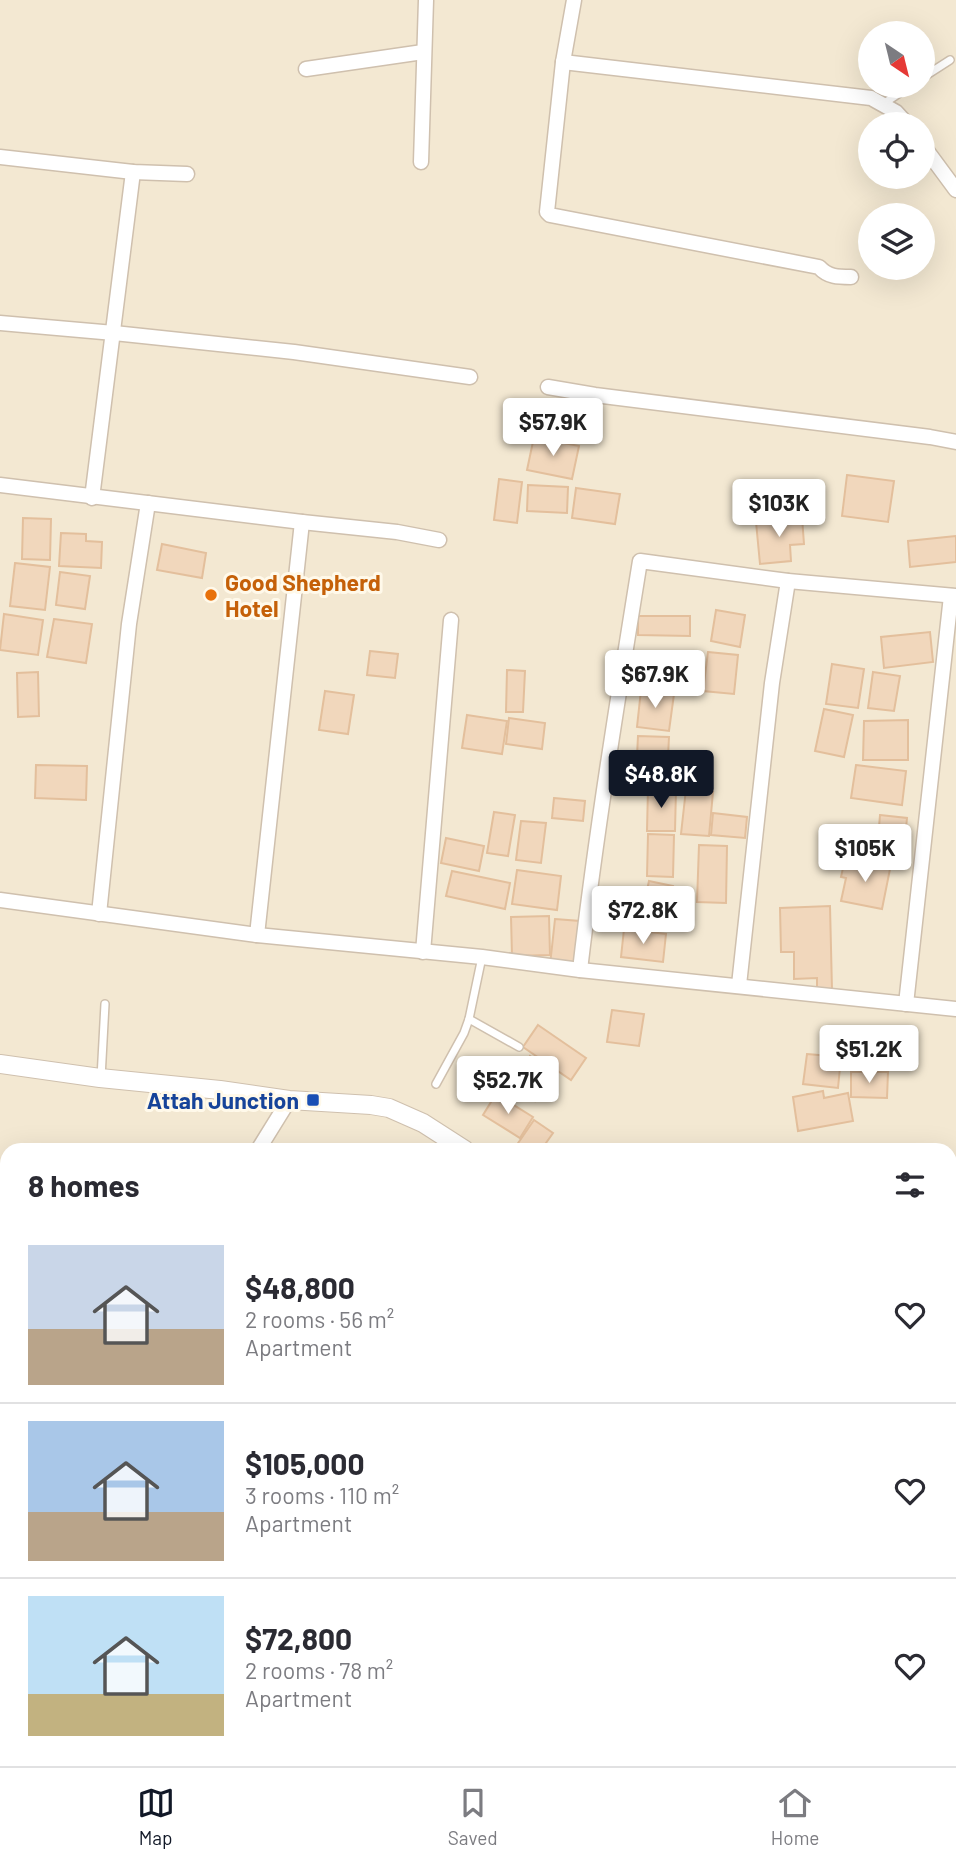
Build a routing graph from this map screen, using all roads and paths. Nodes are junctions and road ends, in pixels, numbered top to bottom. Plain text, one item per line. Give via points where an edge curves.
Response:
1 (426, 0) edge
2 (574, 0) edge
3 (423, 52) junction
4 (950, 60) dead end
5 (564, 61) junction
6 (306, 69) dead end
7 (935, 70) edge
8 (892, 98) edge
9 (883, 104) junction
10 (896, 112) edge
11 (0, 157) edge
12 (421, 162) dead end
13 (935, 162) edge
14 (133, 172) junction
15 (187, 174) dead end
16 (956, 190) edge
17 (851, 277) dead end
18 (0, 324) edge
19 (114, 333) junction
20 (470, 377) dead end
21 (548, 387) dead end
22 (956, 442) edge
23 (0, 485) edge
24 (92, 498) junction
25 (148, 503) junction
26 (302, 522) junction
27 (439, 540) dead end
28 (788, 581) junction
29 (954, 596) edge
30 (451, 620) dead end
31 (0, 900) edge
32 (99, 914) junction
33 (257, 934) junction
34 (423, 952) junction
35 (482, 957) junction
36 (580, 970) junction
37 (738, 985) junction
38 (105, 1004) dead end
39 (906, 1004) junction
40 (956, 1009) edge
41 (469, 1019) junction
42 (519, 1047) dead end
43 (0, 1064) edge
44 (100, 1078) junction
45 (436, 1084) dead end
46 (289, 1100) junction
47 (261, 1143) edge
48 (454, 1143) edge

1 - 3 street
2 - 5 street
3 - 6 street
3 - 12 street
4 - 7 lane
5 - 9 street via 871,98
5 - 17 street via 550,215
8 - 9 lane
9 - 10 street
11 - 14 street
13 - 16 street
14 - 15 street
14 - 19 street
18 - 19 street
19 - 20 street
19 - 24 street
21 - 22 street
23 - 24 street
24 - 25 street
25 - 26 street
25 - 32 street via 129,624
26 - 27 street
26 - 33 street
28 - 29 street
28 - 36 street via 640,561
28 - 37 street
29 - 39 street
30 - 34 street
31 - 32 street
32 - 33 street
33 - 34 street
34 - 35 street
35 - 36 street
35 - 41 lane
36 - 37 street
37 - 39 street
38 - 44 lane
39 - 40 street
41 - 42 lane
41 - 45 lane
43 - 44 street
44 - 46 street
46 - 47 street
46 - 48 street via 389,1108

